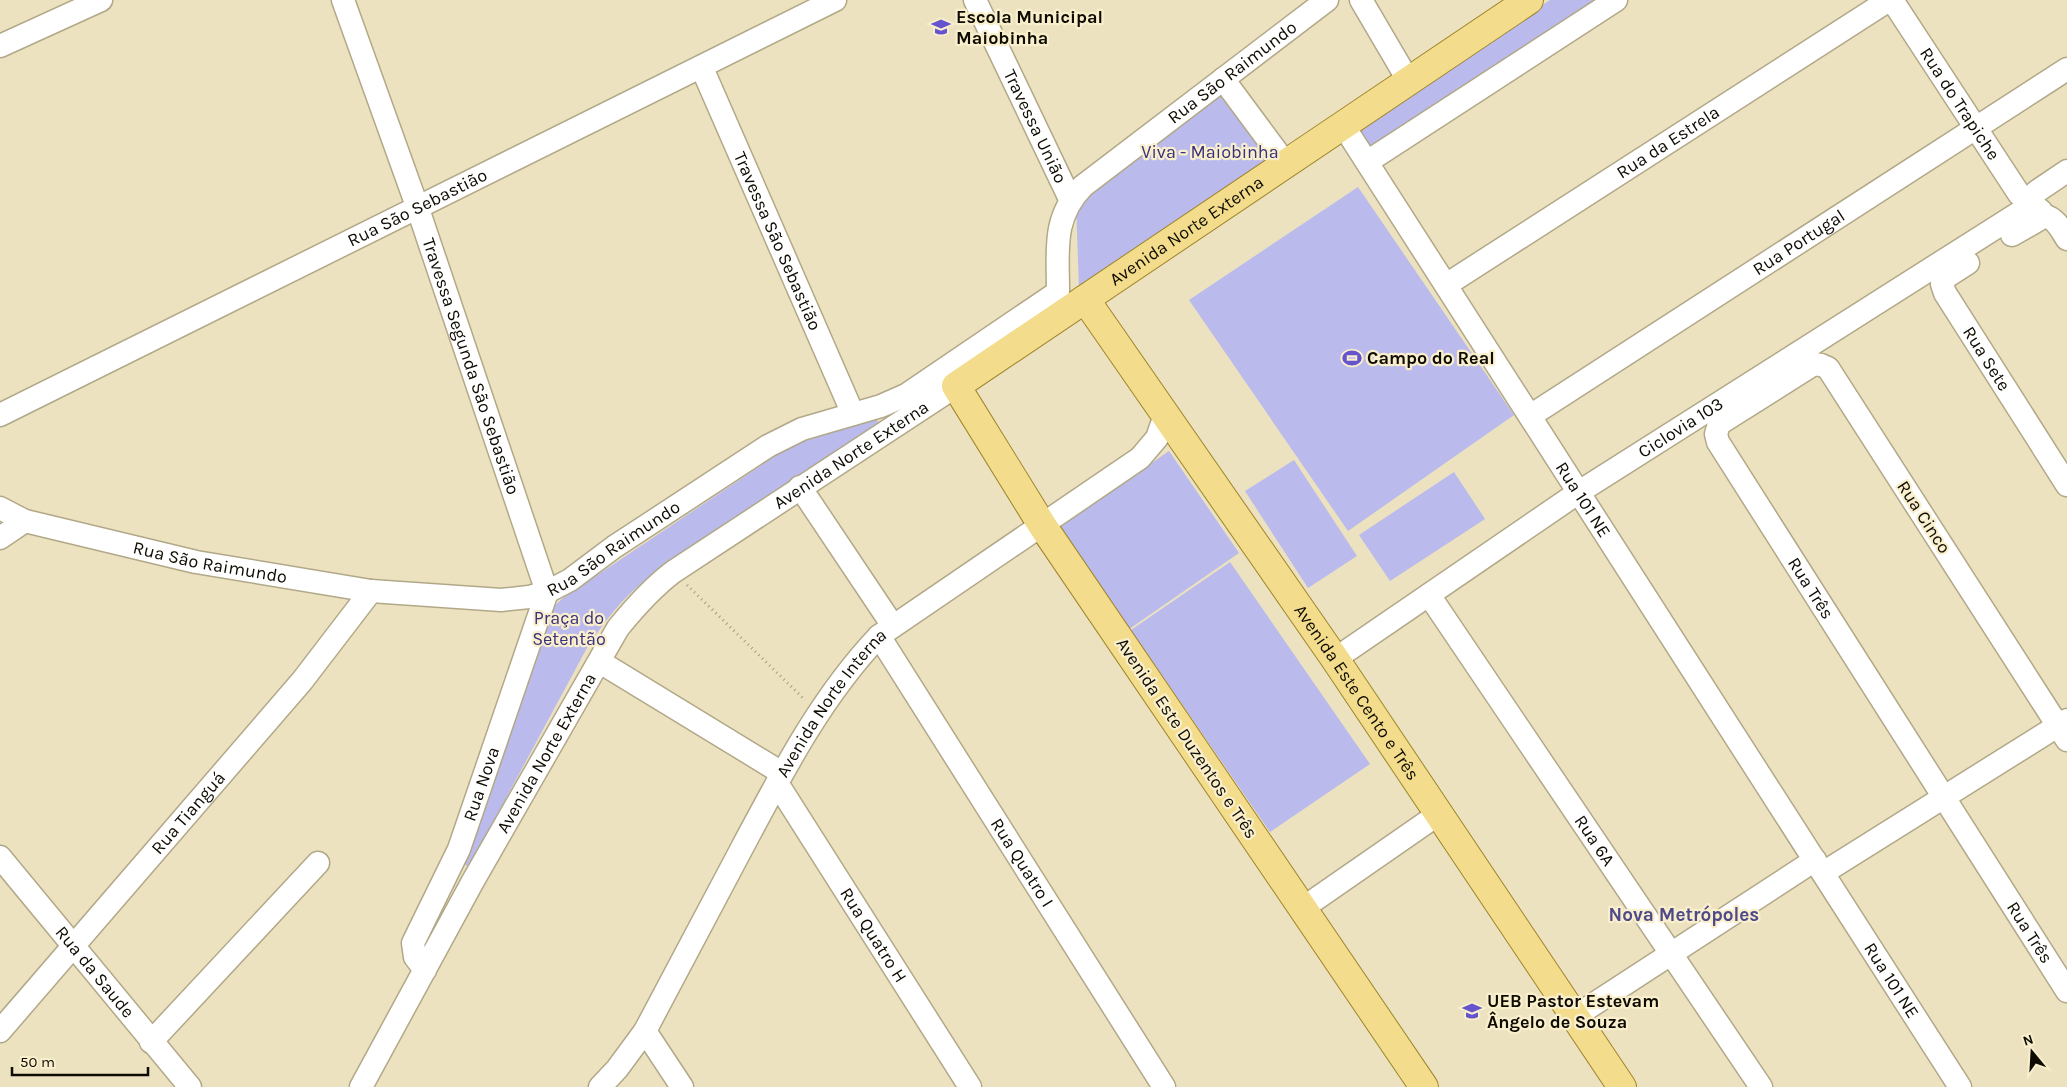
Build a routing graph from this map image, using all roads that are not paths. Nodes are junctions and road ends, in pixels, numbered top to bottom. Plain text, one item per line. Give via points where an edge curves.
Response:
1 (101, 0) edge
2 (343, 0) edge
3 (835, 0) edge
4 (975, 0) edge
5 (1327, 0) edge
6 (1361, 0) edge
7 (1529, 0) edge
8 (1616, 0) edge
9 (1891, 0) edge
10 (0, 46) edge
11 (702, 68) junction
12 (2067, 69) edge
13 (1223, 79) junction
14 (1408, 80) junction
15 (1343, 125) junction
16 (1976, 128) junction
17 (1367, 162) junction
18 (1286, 164) junction
19 (2067, 171) edge
20 (1070, 199) junction
21 (2031, 203) junction
22 (417, 206) junction
23 (2050, 217) junction
24 (2067, 239) edge
25 (1446, 285) junction
26 (1071, 300) junction
27 (956, 386) junction
28 (1762, 386) junction
29 (853, 414) junction
30 (0, 415) edge
31 (1165, 415) junction
32 (1530, 416) junction
33 (2067, 485) edge
34 (800, 487) junction
35 (1579, 492) junction
36 (0, 508) edge
37 (25, 522) junction
38 (1042, 525) junction
39 (0, 538) edge
40 (371, 591) junction
41 (547, 592) junction
42 (1429, 595) junction
43 (886, 631) junction
44 (1335, 659) junction
45 (600, 662) junction
46 (2064, 728) edge
47 (779, 778) junction
48 (1944, 797) junction
49 (1440, 813) junction
50 (0, 857) edge
51 (318, 864) dead end
52 (1819, 867) junction
53 (1303, 908) junction
54 (73, 947) junction
55 (1671, 954) junction
56 (425, 970) junction
57 (2067, 991) edge
58 (1574, 1017) junction
59 (0, 1031) edge
60 (644, 1031) junction
61 (151, 1042) junction
62 (190, 1087) edge
63 (361, 1087) edge
64 (600, 1087) edge
65 (682, 1087) edge
66 (970, 1087) edge
67 (1164, 1087) edge
68 (1423, 1087) edge
69 (1622, 1087) edge
70 (1761, 1087) edge
71 (1960, 1087) edge

1 - 10 street
2 - 22 street, Travessa Segunda São Sebastião
3 - 11 street, Rua São Sebastião
4 - 20 street, Travessa União
5 - 13 street, Rua São Raimundo
6 - 14 street
7 - 14 main road, Avenida Norte Externa
8 - 17 street
9 - 16 street, Rua do Trapiche
9 - 25 street, Rua da Estrela
11 - 22 street, Rua São Sebastião
11 - 29 street, Travessa São Sebastião
12 - 16 street, Rua Portugal
13 - 18 street
13 - 20 street, Rua São Raimundo
14 - 15 main road, Avenida Norte Externa
15 - 17 street, Rua 101 NE
15 - 18 main road, Avenida Norte Externa
16 - 21 street, Rua do Trapiche via 2019,194
16 - 32 street, Rua Portugal
17 - 25 street, Rua 101 NE
18 - 26 main road, Avenida Norte Externa
19 - 21 street, Ciclovia 103 via 2036,192
20 - 26 street, Rua São Raimundo via 1058,235
21 - 23 street, Rua do Trapiche
21 - 28 street, Ciclovia 103
22 - 30 street, Rua São Sebastião
22 - 41 street, Travessa Segunda São Sebastião
23 - 24 street, Rua do Trapiche
23 - 33 street, Rua Sete via 2040,218 1943,279 1943,289
25 - 32 street, Rua 101 NE
26 - 27 main road, Avenida Norte Externa
26 - 29 street, Rua São Raimundo via 906,395
26 - 31 main road, Avenida Este Cento e Três
27 - 34 street, Avenida Norte Externa
27 - 38 main road, Avenida Este Duzentos e Três
28 - 35 street, Ciclovia 103
28 - 46 street, Rua Cinco via 1814,364 1828,368
28 - 48 street, Rua Três via 1719,424 1718,442
29 - 41 street, Rua São Raimundo via 802,429 768,446 614,547 570,580
31 - 38 street, Avenida Norte Interna via 1156,438 1140,458
31 - 44 main road, Avenida Este Cento e Três
32 - 35 street, Rua 101 NE
34 - 43 street, Rua Quatro I
34 - 45 street, Avenida Norte Externa via 662,581 618,628
35 - 42 street, Ciclovia 103
35 - 52 street, Rua 101 NE
36 - 37 street, Rua São Raimundo
37 - 39 street
37 - 40 street, Rua São Raimundo via 196,562
38 - 43 street, Avenida Norte Interna
38 - 53 main road, Avenida Este Duzentos e Três
40 - 41 street, Rua São Raimundo via 501,600
40 - 54 street, Rua Tianguá via 302,681
41 - 56 street, Rua Nova via 459,849 413,943 415,957
42 - 44 street, Ciclovia 103
42 - 55 street, Rua 6A
43 - 47 street, Avenida Norte Interna via 855,661 836,687
43 - 67 street, Rua Quatro I
44 - 49 main road, Avenida Este Cento e Três
45 - 47 street
45 - 56 street, Avenida Norte Externa
46 - 48 street, Rua Cinco via 2001,761
47 - 60 street, Avenida Norte Interna
47 - 66 street, Rua Quatro H
48 - 52 street via 1884,835
48 - 57 street, Rua Três
49 - 53 street
49 - 58 main road, Avenida Este Cento e Três
50 - 54 street, Rua da Saude
51 - 61 street
52 - 55 street
52 - 71 street, Rua 101 NE
53 - 68 main road, Avenida Este Duzentos e Três
54 - 59 street, Rua Tianguá
54 - 61 street, Rua da Saude
55 - 58 street
55 - 70 street, Rua 6A
56 - 63 street, Avenida Norte Externa
58 - 69 main road, Avenida Este Cento e Três
60 - 64 street, Avenida Norte Interna
60 - 65 street
61 - 62 street, Rua da Saude

